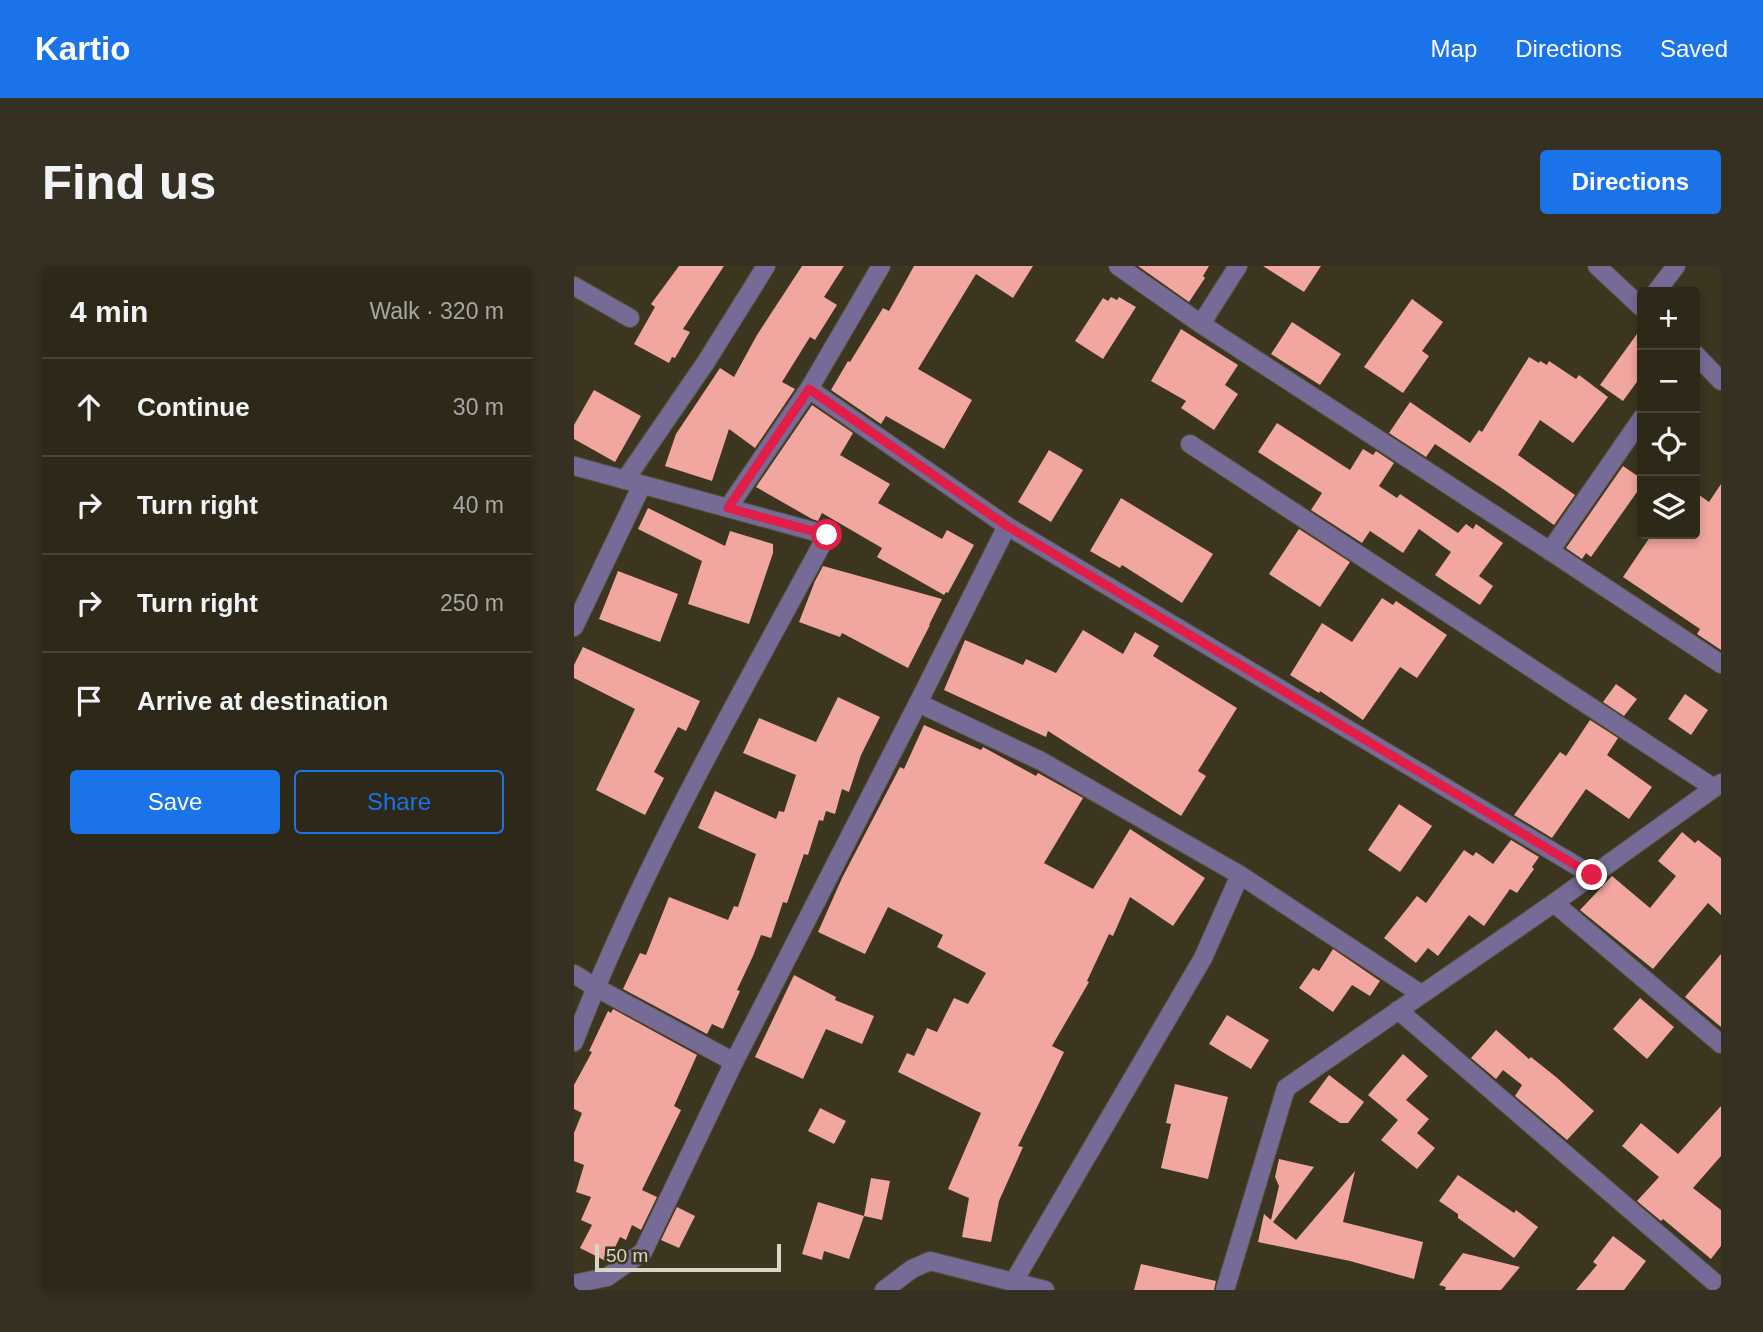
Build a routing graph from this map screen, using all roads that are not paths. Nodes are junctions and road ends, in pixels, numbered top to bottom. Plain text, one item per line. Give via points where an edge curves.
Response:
1 (766, 266) edge
2 (881, 266) edge
3 (1118, 266) edge
4 (1238, 266) edge
5 (1597, 266) edge
6 (1676, 266) edge
7 (574, 286) edge
8 (1660, 287) edge
9 (1637, 303) edge
10 (630, 318) dead end
11 (1201, 324) junction
12 (1700, 360) edge
13 (1721, 381) edge
14 (809, 389) junction
15 (1637, 425) edge
16 (1191, 444) dead end
17 (574, 466) edge
18 (634, 482) junction
19 (728, 508) junction
20 (1007, 526) junction
21 (1550, 551) junction
22 (574, 627) edge
23 (1721, 664) edge
24 (918, 703) junction
25 (1717, 786) edge
26 (1240, 875) junction
27 (1592, 875) junction
28 (1554, 903) junction
29 (574, 974) edge
30 (595, 987) junction
31 (1421, 994) junction
32 (1398, 1010) junction
33 (574, 1042) edge
34 (1721, 1044) edge
35 (734, 1062) junction
36 (1014, 1281) junction
37 (574, 1284) edge
38 (1721, 1288) edge
39 (1037, 1289) edge
40 (884, 1290) edge
41 (1225, 1290) edge

1 - 18 street
2 - 14 street
3 - 11 street
4 - 11 street
5 - 9 street
6 - 8 street
7 - 10 street
11 - 21 street
12 - 13 street
14 - 19 street
14 - 20 street
15 - 21 street
16 - 25 street
17 - 18 street
18 - 19 street
18 - 22 street
19 - 30 street via 827,535 681,806
20 - 24 street
20 - 27 street
21 - 23 street
24 - 26 street via 1041,761
24 - 35 street
25 - 27 street
26 - 31 street
26 - 36 street via 1203,958
27 - 28 street
28 - 31 street
28 - 34 street
29 - 30 street
30 - 33 street
30 - 35 street
31 - 32 street
32 - 38 street
32 - 41 street via 1286,1088
35 - 37 street via 643,1252 607,1277
36 - 39 street
36 - 40 street via 929,1261

